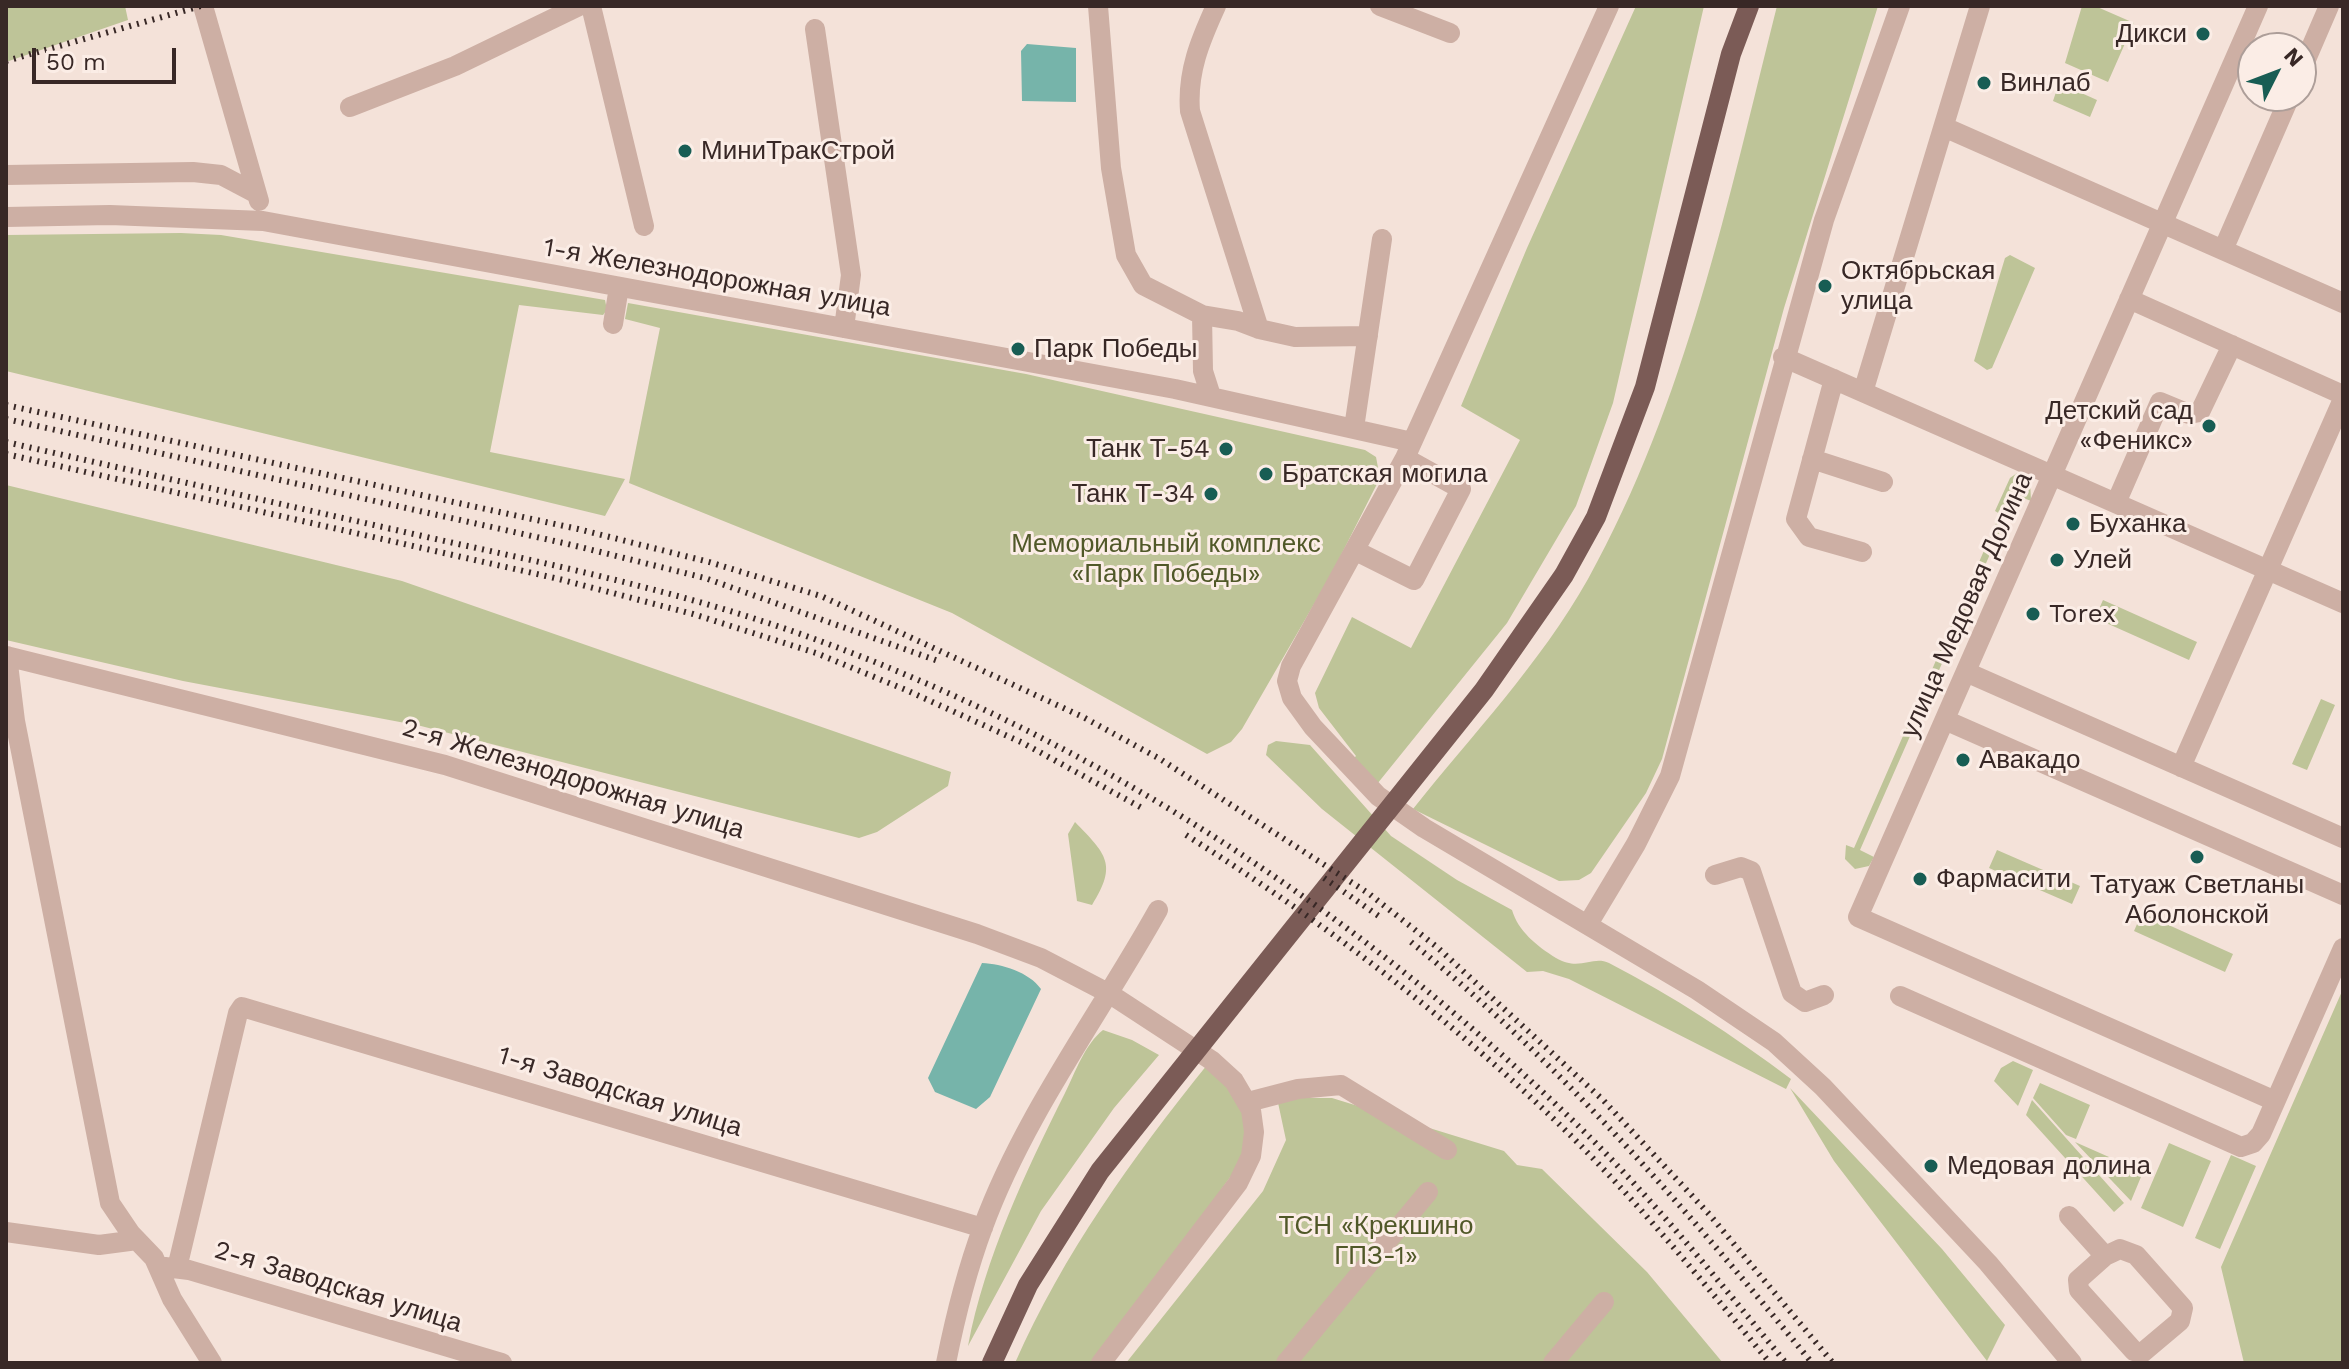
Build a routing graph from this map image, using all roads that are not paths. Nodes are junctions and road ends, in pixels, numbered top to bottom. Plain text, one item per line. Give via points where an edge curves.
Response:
1 (203, 6) edge
2 (579, 6) edge
3 (591, 6) edge
4 (1098, 6) edge
5 (1216, 6) edge
6 (1380, 6) edge
7 (1609, 6) edge
8 (1735, 6) edge
9 (1749, 6) edge
10 (1900, 6) edge
11 (1980, 6) edge
12 (2258, 6) edge
13 (2329, 6) edge
14 (815, 29) dead end
15 (1450, 33) dead end
16 (2317, 34) edge
17 (1731, 54) junction
18 (350, 107) dead end
19 (2283, 112) edge
20 (1944, 127) junction
21 (6, 175) edge
22 (257, 194) junction
23 (6, 217) edge
24 (263, 221) junction
25 (2163, 224) junction
26 (644, 226) dead end
27 (1382, 239) dead end
28 (2223, 250) junction
29 (619, 287) junction
30 (2129, 299) junction
31 (2343, 303) edge
32 (1202, 315) junction
33 (613, 324) dead end
34 (844, 328) junction
35 (1259, 329) junction
36 (1368, 336) junction
37 (2232, 345) junction
38 (1783, 357) junction
39 (1834, 379) junction
40 (1863, 392) junction
41 (1211, 396) junction
42 (2343, 397) edge
43 (1354, 428) junction
44 (1408, 450) junction
45 (1812, 459) junction
46 (2052, 475) junction
47 (1883, 482) dead end
48 (2116, 503) junction
49 (1356, 551) junction
50 (1862, 552) dead end
51 (2268, 570) junction
52 (2343, 603) edge
53 (6, 656) edge
54 (1966, 672) junction
55 (1945, 720) junction
56 (2181, 767) junction
57 (2343, 838) edge
58 (1715, 875) dead end
59 (2343, 895) edge
60 (1158, 910) dead end
61 (1588, 924) junction
62 (2343, 948) edge
63 (1110, 994) junction
64 (1824, 995) dead end
65 (1900, 996) dead end
66 (2275, 1101) junction
67 (1248, 1102) junction
68 (1447, 1150) dead end
69 (1428, 1192) dead end
70 (2069, 1216) dead end
71 (983, 1228) junction
72 (6, 1232) edge
73 (137, 1240) junction
74 (2105, 1256) junction
75 (167, 1267) junction
76 (1604, 1302) dead end
77 (212, 1363) edge
78 (502, 1363) edge
79 (946, 1363) edge
80 (992, 1363) edge
81 (1101, 1363) edge
82 (1286, 1363) edge
83 (1553, 1363) edge
84 (2072, 1363) edge

1 - 22 street
2 - 18 street via 455,66
3 - 26 street
4 - 32 street via 1111,168 1126,255 1143,285
5 - 35 street via 1194,58 1190,111
6 - 15 street
7 - 44 street
8 - 17 main road
9 - 17 main road
10 - 38 street via 1829,206
11 - 20 street
12 - 25 street, улица Медовая Долина
13 - 16 street
14 - 34 street via 851,275
17 - 80 main road via 1645,387 1596,517 1564,575 1440,745 1135,1124 1064,1224
19 - 28 street
20 - 25 street
20 - 40 street
21 - 22 street via 193,172 221,175
22 - 24 street
23 - 24 street, 1-я Железнодорожная улица via 157,215
24 - 29 street, 1-я Железнодорожная улица
25 - 28 street
25 - 30 street, улица Медовая Долина
27 - 36 street
28 - 31 street
29 - 33 street
29 - 34 street, 1-я Железнодорожная улица
30 - 37 street
30 - 46 street, улица Медовая Долина
32 - 35 street
32 - 41 street via 1203,371
34 - 41 street, 1-я Железнодорожная улица
35 - 36 street via 1295,337
36 - 43 street
37 - 42 street
37 - 48 street via 2200,412 2189,414 2160,402
38 - 39 street
38 - 61 street via 1670,776
39 - 40 street
39 - 45 street
40 - 46 street
41 - 43 street, 1-я Железнодорожная улица
42 - 51 street
43 - 44 street, 1-я Железнодорожная улица
44 - 49 street
44 - 49 street, 1-я Железнодорожная улица via 1461,489 1448,515 1414,580
45 - 47 street
45 - 50 street via 1796,513 1798,526 1809,537
46 - 48 street
46 - 54 street, улица Медовая Долина
48 - 51 street
49 - 61 street via 1291,666 1287,681 1292,698 1378,796
51 - 52 street
51 - 56 street
53 - 63 street, 2-я Железнодорожная улица via 445,765 977,934 1073,972
53 - 73 street via 105,1185 119,1219
54 - 55 street, улица Медовая Долина
54 - 56 street
55 - 59 street
55 - 66 street, улица Медовая Долина via 1858,917
56 - 57 street
58 - 64 street via 1741,867 1754,874 1792,993 1805,1002
60 - 63 street
61 - 84 street via 1782,1049 1979,1253
62 - 66 street
63 - 67 street, 2-я Железнодорожная улица via 1211,1060
63 - 71 street via 1032,1124
65 - 66 street via 2241,1147 2261,1134
67 - 68 street via 1341,1085
67 - 81 street via 1253,1141 1238,1183
69 - 82 street
70 - 74 street
71 - 75 street, 1-я Заводская улица via 242,1007
71 - 79 street
72 - 73 street via 99,1245
73 - 75 street
74 - 74 street via 2120,1249 2136,1255 2184,1312 2142,1353 2134,1351 2079,1290 2078,1280
75 - 77 street via 177,1309
75 - 78 street, 2-я Заводская улица
76 - 83 street

